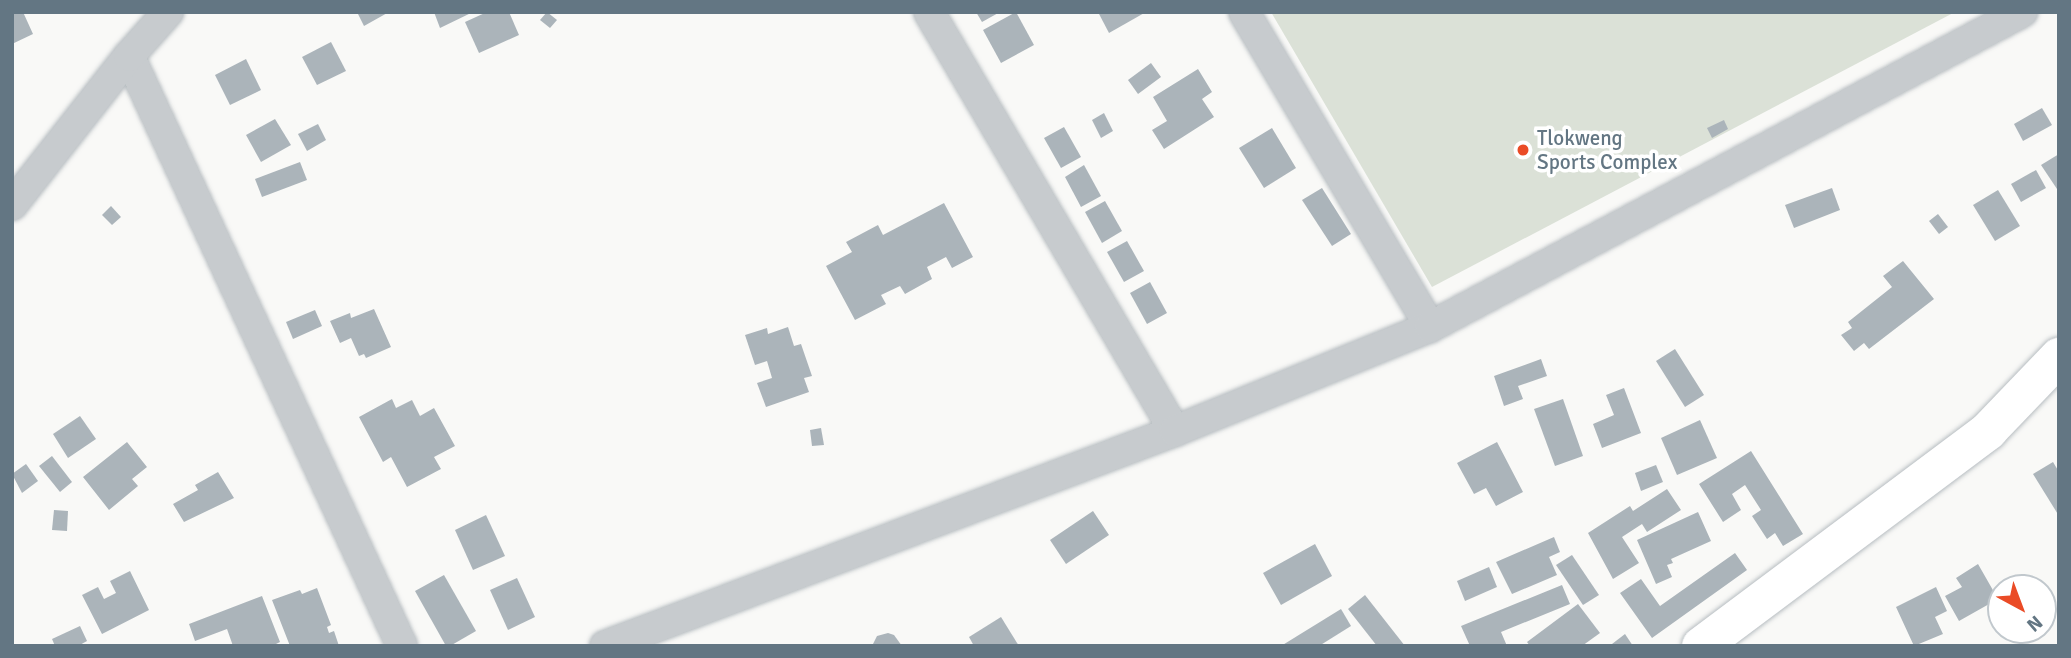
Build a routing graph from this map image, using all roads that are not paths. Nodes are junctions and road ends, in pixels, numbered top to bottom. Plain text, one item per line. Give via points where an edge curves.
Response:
1 (168, 12) edge
2 (929, 12) edge
3 (1244, 12) edge
4 (2022, 12) edge
5 (129, 56) junction
6 (12, 205) edge
7 (1430, 327) junction
8 (2059, 356) edge
9 (1175, 432) junction
10 (402, 646) edge
11 (605, 646) edge
12 (1701, 646) edge

1 - 5 street
2 - 9 street
3 - 7 street
4 - 7 street
5 - 6 street
5 - 10 street
7 - 9 street
8 - 12 street via 1988,431
9 - 11 street

